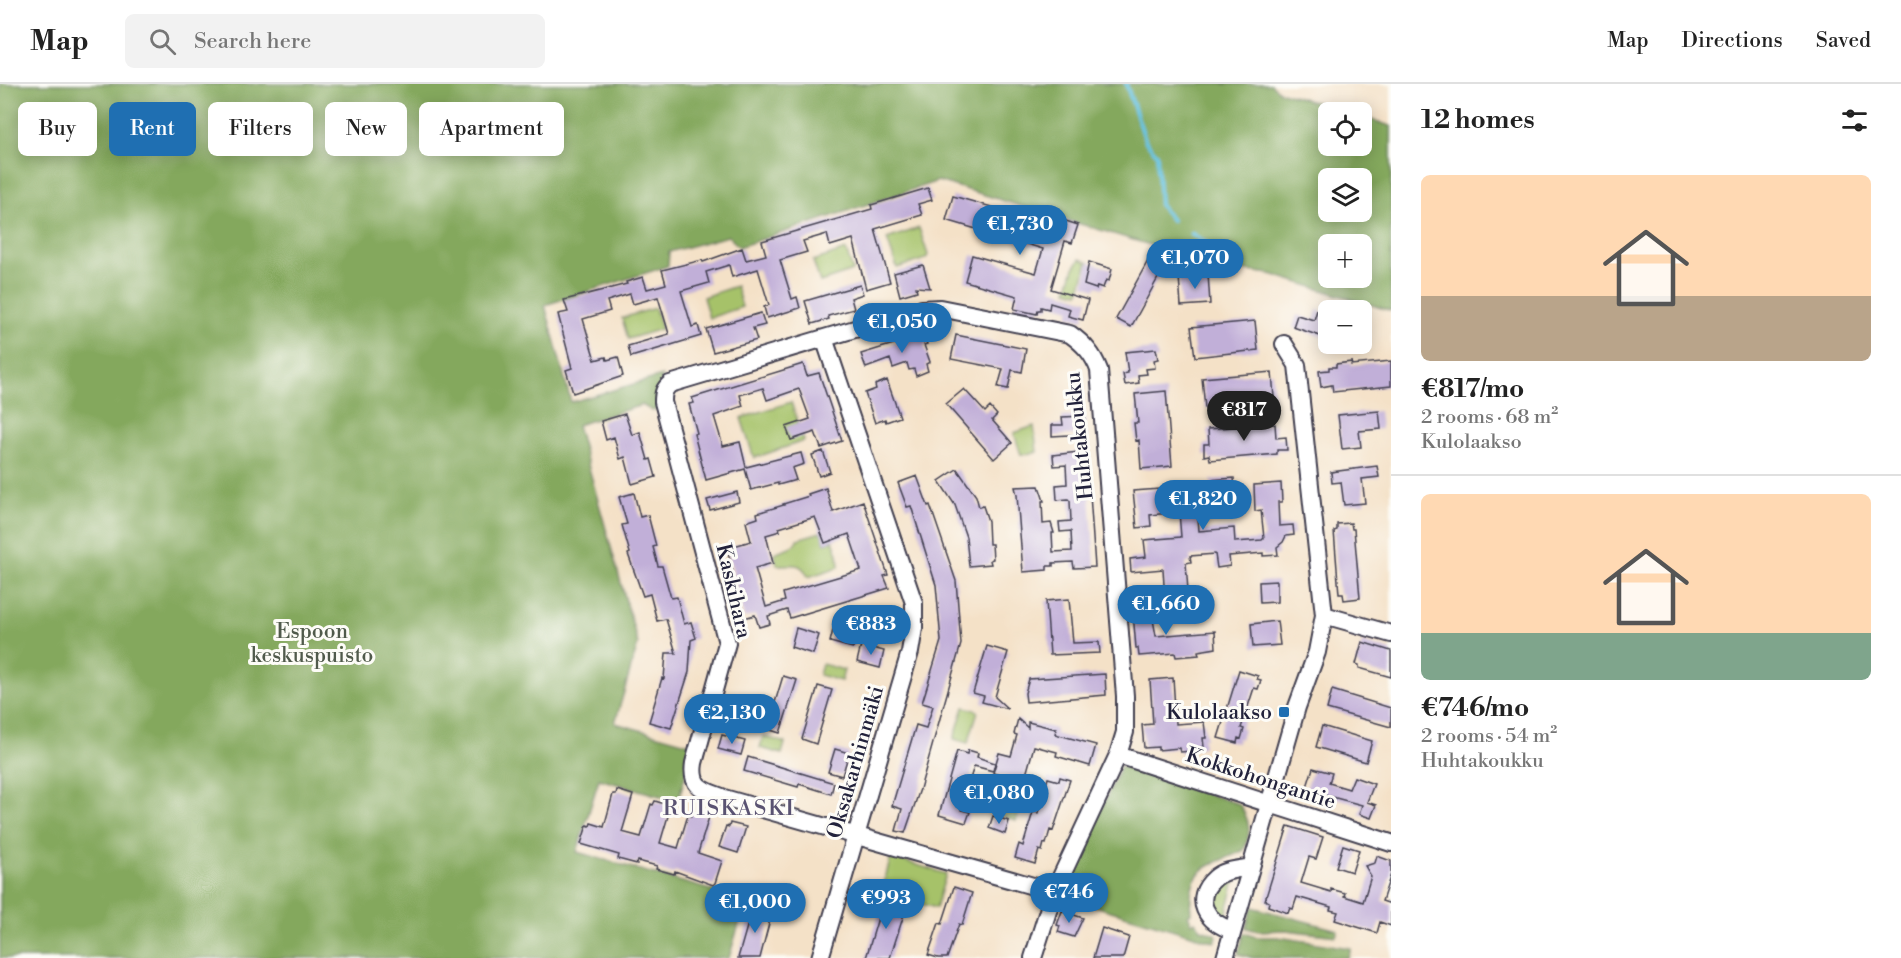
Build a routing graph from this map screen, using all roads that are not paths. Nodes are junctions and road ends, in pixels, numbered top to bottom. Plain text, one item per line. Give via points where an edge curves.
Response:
1 (824, 338) junction
2 (1284, 344) dead end
3 (663, 402) joint
4 (1324, 615) junction
5 (1391, 634) edge
6 (1118, 756) junction
7 (1269, 804) junction
8 (856, 836) junction
9 (1391, 843) edge
10 (1251, 867) junction
11 (1054, 892) junction
12 (1232, 930) junction
13 (820, 958) edge
14 (1033, 958) edge
15 (1225, 958) edge

1 - 3 street, Huhtakoukku via 670,384 665,388
1 - 6 street, Huhtakoukku via 931,307 1070,334 1090,351 1099,370 1125,696 1125,732
1 - 8 street, Oksakarhinmäki via 914,603 910,652
2 - 4 street via 1297,365
3 - 8 street, Kaskihara via 727,643 693,772 695,783 700,789 724,798
4 - 5 street
4 - 7 street via 1317,652
6 - 7 street, Kokkohongantie
6 - 11 street, Huhtakoukku
7 - 9 street, Kokkohongantie
7 - 10 street
8 - 11 street
8 - 13 street, Oksakarhinmäki
10 - 12 street
10 - 12 street via 1215,878 1205,896 1206,914 1216,924
11 - 14 street, Huhtakoukku
12 - 15 street

